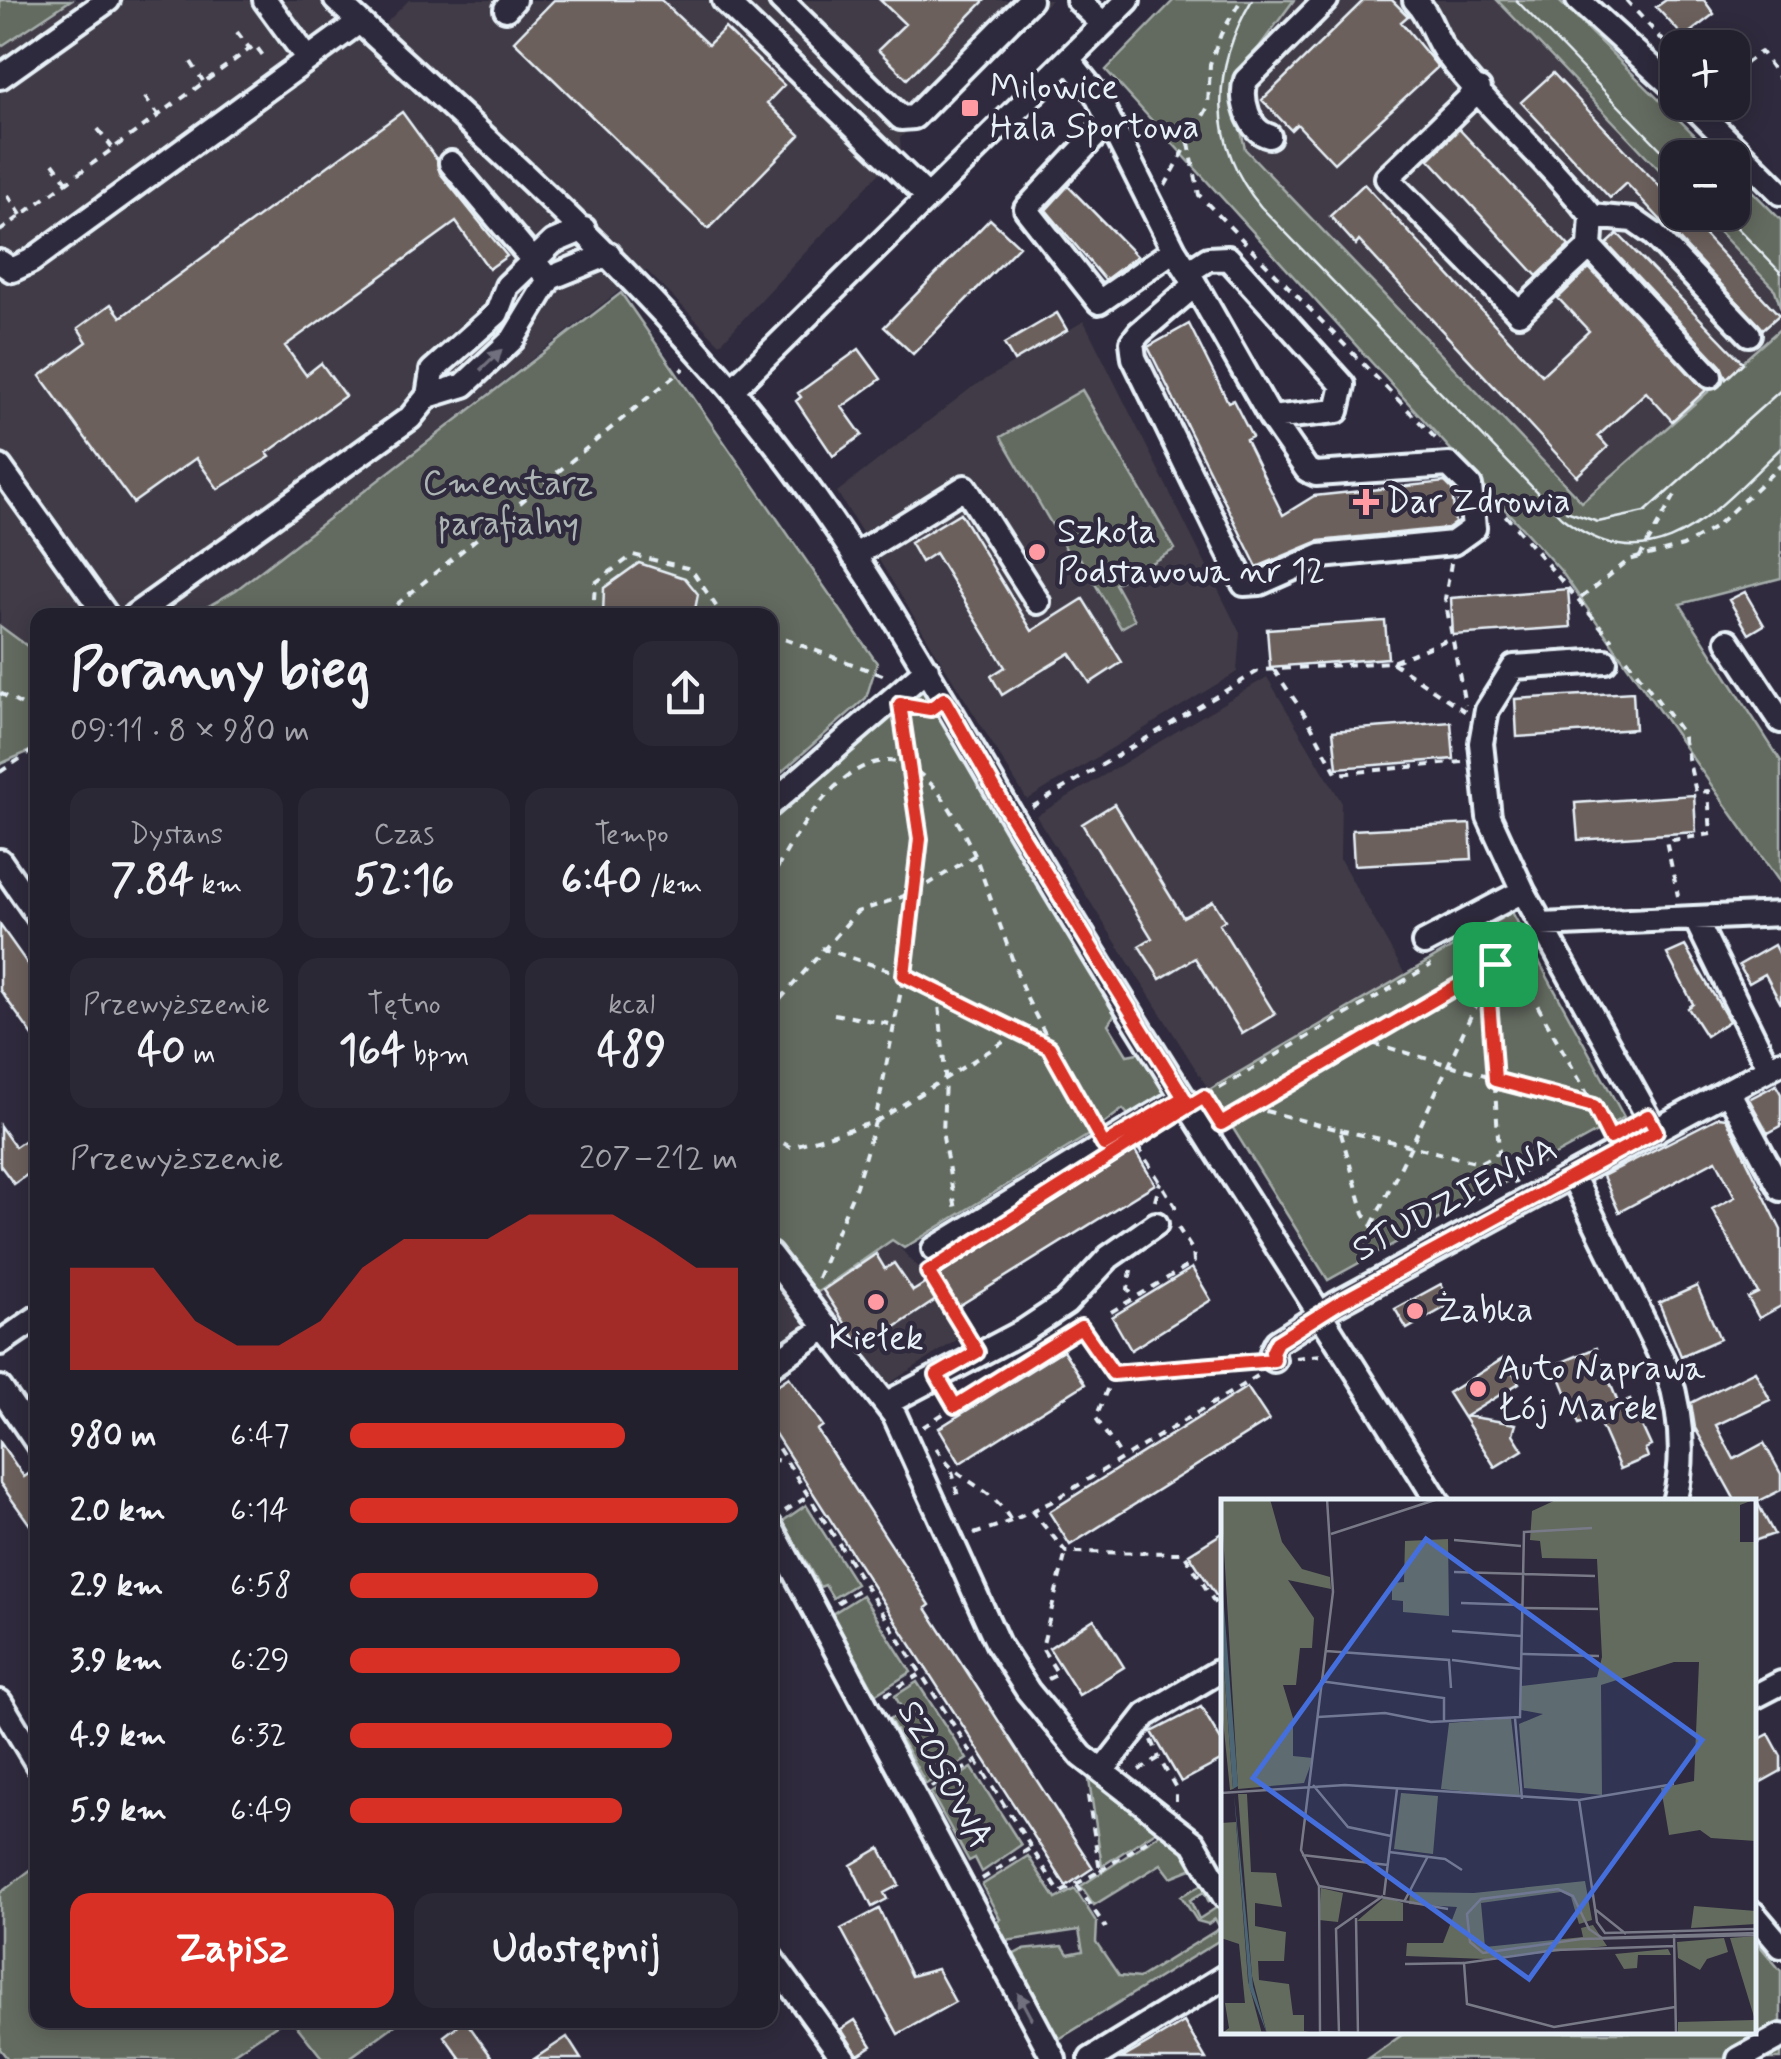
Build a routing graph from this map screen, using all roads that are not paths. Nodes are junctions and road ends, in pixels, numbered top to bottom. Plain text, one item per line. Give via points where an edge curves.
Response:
1 (108, 0) edge
2 (265, 0) edge
3 (336, 0) edge
4 (724, 0) edge
5 (782, 0) edge
6 (1030, 0) edge
7 (1078, 0) edge
8 (1128, 0) edge
9 (1326, 0) edge
10 (1415, 0) edge
11 (1578, 0) edge
12 (360, 22) junction
13 (1103, 24) junction
14 (308, 59) junction
15 (1068, 59) junction
16 (1660, 75) edge
17 (0, 77) edge
18 (1479, 88) junction
19 (1707, 120) edge
20 (1110, 121) junction
21 (1269, 136) dead end
22 (451, 163) dead end
23 (1781, 193) edge
24 (927, 196) junction
25 (1592, 216) junction
26 (584, 230) junction
27 (1590, 247) junction
28 (1174, 250) junction
29 (609, 254) junction
30 (0, 262) edge
31 (530, 262) junction
32 (550, 278) junction
33 (1192, 278) junction
34 (1749, 334) dead end
35 (1710, 376) dead end
36 (732, 390) junction
37 (428, 396) junction
38 (1271, 418) junction
39 (0, 468) edge
40 (854, 556) junction
41 (1038, 602) dead end
42 (101, 608) edge
43 (145, 608) edge
44 (1728, 640) dead end
45 (1615, 654) road end
46 (926, 668) junction
47 (1781, 721) edge
48 (778, 799) edge
49 (0, 861) edge
50 (1523, 891) junction
51 (30, 904) edge
52 (1781, 914) edge
53 (1690, 920) junction
54 (1544, 930) junction
55 (1424, 943) dead end
56 (1775, 1066) edge
57 (1728, 1092) junction
58 (1183, 1098) junction
59 (1656, 1131) junction
60 (1573, 1177) junction
61 (1781, 1189) edge
62 (1156, 1224) dead end
63 (938, 1257) road end
64 (778, 1265) edge
65 (1321, 1314) junction
66 (30, 1322) edge
67 (827, 1328) junction
68 (0, 1343) edge
69 (1274, 1360) road end
70 (778, 1361) edge
71 (0, 1388) edge
72 (887, 1403) junction
73 (30, 1432) edge
74 (1436, 1499) edge
75 (1675, 1499) edge
76 (778, 1524) edge
77 (1221, 1672) edge
78 (1781, 1683) edge
79 (1756, 1696) edge
80 (0, 1702) edge
81 (30, 1752) edge
82 (1109, 1777) junction
83 (1214, 1856) edge
84 (1221, 1884) edge
85 (1756, 1916) edge
86 (1781, 1946) edge
87 (778, 1968) edge
88 (1221, 1979) edge
89 (1781, 2036) edge
90 (844, 2059) edge
91 (1054, 2059) edge
92 (1091, 2059) edge
93 (1739, 2059) edge

1 - 17 street
2 - 14 street
3 - 12 street
4 - 24 street
5 - 6 street via 901,118 914,116
7 - 13 street
8 - 13 street
9 - 21 street via 1246,80 1252,123
10 - 18 street via 1444,51
11 - 16 street
12 - 14 street
12 - 26 street
13 - 15 street
14 - 30 street via 31,261 12,270
15 - 20 street
15 - 24 street
18 - 25 street
18 - 27 street via 1387,178 1520,313
19 - 23 street
20 - 28 street
20 - 28 street via 1026,209 1099,302
22 - 31 street
24 - 36 street
25 - 27 street
25 - 34 street via 1632,220 1653,234
26 - 29 street
26 - 31 street via 553,242
27 - 35 street
28 - 33 street
29 - 32 street
29 - 36 street
31 - 32 street
31 - 37 street via 507,286 497,313 432,371
37 -> 32 street via 464,385 512,339
33 - 38 street
33 - 38 street via 1208,260 1228,258 1343,385 1337,411
33 - 38 street via 1132,342 1142,376 1244,584 1320,556 1453,544 1474,528 1470,486 1450,465 1316,474
36 - 40 street
37 - 43 street via 410,418
39 - 42 street
40 - 41 street via 965,487
40 - 46 street
44 - 47 street
45 - 50 street via 1514,667 1477,711 1490,817
46 - 48 street
46 - 58 street
49 - 51 street
50 - 54 street
50 - 55 street
52 - 53 street
53 - 54 street
53 - 56 street
54 - 59 street
56 - 57 street, STUDZIENNA
57 - 59 street, STUDZIENNA
57 - 61 street
58 - 63 street via 966,1229
58 - 65 street
59 - 60 street, STUDZIENNA
60 - 65 street, STUDZIENNA
60 - 75 street via 1677,1399 1681,1461
62 - 72 street via 1024,1332
64 - 67 street
65 - 69 street, STUDZIENNA via 1273,1346
65 - 74 street
66 - 68 street
67 - 70 street
67 - 72 street
71 - 73 street
72 - 82 street via 998,1644 1082,1756
91 -> 76 street, SZOSOWA via 818,1614
77 - 82 street via 1146,1715
78 - 79 street
80 - 81 street
82 - 83 street
83 - 84 street
85 - 86 street
87 - 90 street
88 - 92 street
89 - 93 street

